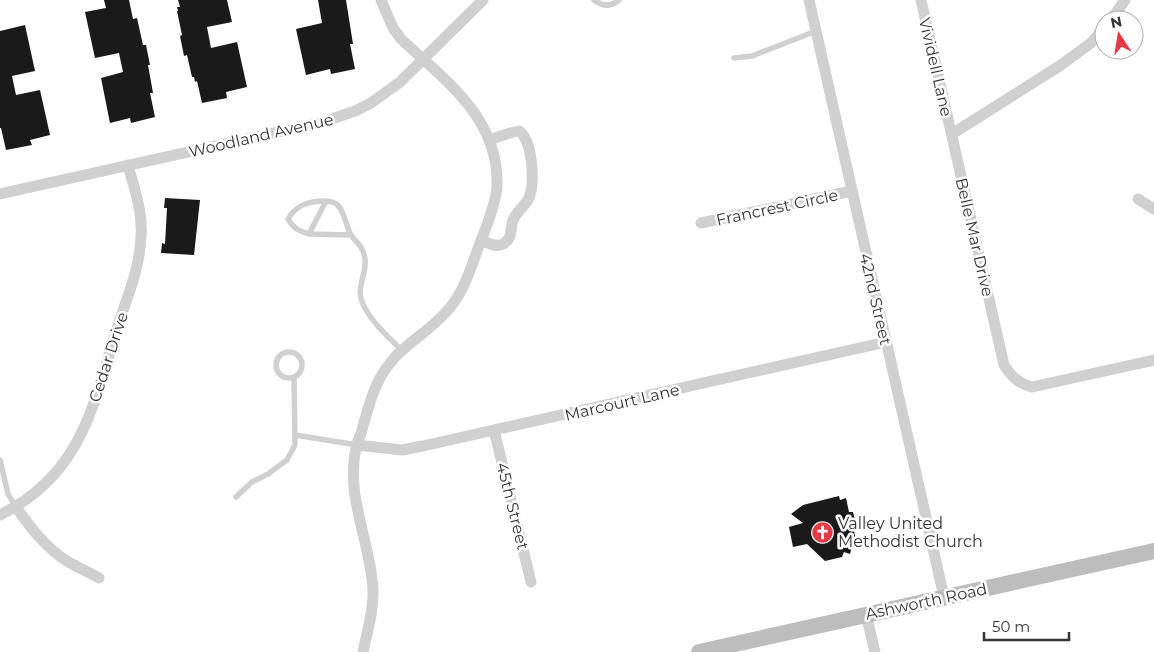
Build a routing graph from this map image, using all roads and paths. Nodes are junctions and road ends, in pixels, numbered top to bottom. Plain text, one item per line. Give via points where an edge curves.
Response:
1 (381, 0) edge
2 (483, 0) edge
3 (594, 0) edge
4 (619, 0) edge
5 (809, 0) edge
6 (921, 0) edge
7 (816, 32) junction
8 (1094, 40) edge
9 (734, 58) dead end
10 (422, 59) junction
11 (952, 134) junction
12 (489, 140) junction
13 (128, 165) junction
14 (852, 191) junction
15 (0, 194) edge
16 (1138, 199) dead end
17 (326, 201) junction
18 (1154, 209) edge
19 (701, 223) dead end
20 (309, 234) junction
21 (351, 235) junction
22 (481, 240) junction
23 (886, 342) junction
24 (402, 351) junction
25 (1154, 360) edge
26 (294, 378) junction
27 (494, 430) junction
28 (295, 435) junction
29 (357, 444) junction
30 (0, 460) edge
31 (236, 497) dead end
32 (16, 507) junction
33 (0, 515) edge
34 (1154, 551) edge
35 (99, 578) dead end
36 (531, 582) dead end
37 (944, 597) junction
38 (866, 614) junction
39 (716, 650) edge
40 (363, 652) edge
41 (699, 652) edge
42 (875, 652) edge

1 - 10 street via 393,28
2 - 10 street, Woodland Avenue
3 - 4 lane via 608,6
5 - 7 street, 42nd Street
6 - 11 street, Vividell Lane
7 - 9 lane via 752,56
7 - 14 street, 42nd Street
8 - 11 street via 1062,65
10 - 12 street via 469,104
10 - 13 street, Woodland Avenue via 400,82 355,111 323,122
11 - 25 street, Belle Mar Drive via 1004,365 1012,376 1022,384 1032,386
12 - 22 street via 496,161 497,186
12 - 22 street via 510,133 524,135 530,153 531,190 504,244 496,246
13 - 15 street, Woodland Avenue
13 - 32 street, Cedar Drive via 142,235 137,266 96,394 80,438 59,469
14 - 19 street, Francrest Circle
14 - 23 street, 42nd Street
16 - 18 street
17 - 20 lane
17 - 20 lane via 301,206 288,218 296,229
17 - 21 lane via 343,210
20 - 21 lane
21 - 24 lane via 363,251 365,261 360,291 362,302
22 - 24 street via 463,287 452,305
23 - 27 street, Marcourt Lane
23 - 37 street, 42nd Street
24 - 29 street via 372,391
26 - 26 lane via 299,375 303,364 298,355 287,352 279,356 276,369 283,377
26 - 28 lane
27 - 29 street, Marcourt Lane via 402,450
27 - 36 street, 45th Street
28 - 29 lane
28 - 31 lane via 295,445 287,460 252,482
29 - 40 street via 353,487 373,589
30 - 32 lane via 8,494
32 - 33 street, Cedar Drive
32 - 35 street via 53,550
34 - 37 main road, Ashworth Road
37 - 38 main road, Ashworth Road
38 - 39 main road, Ashworth Road
38 - 42 street
39 - 41 main road, Ashworth Road

